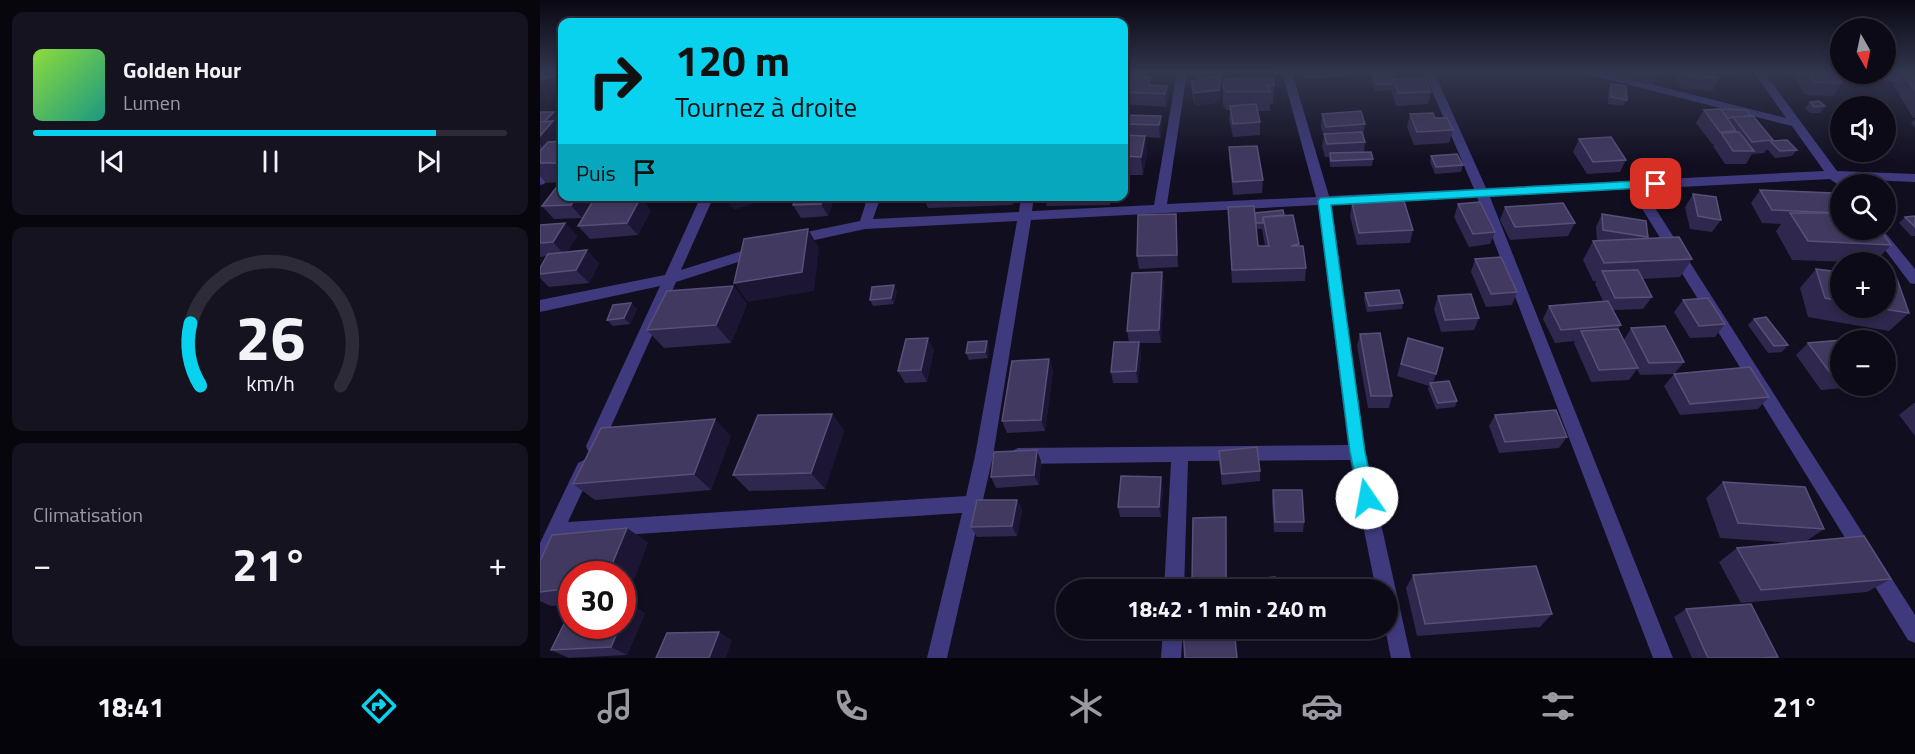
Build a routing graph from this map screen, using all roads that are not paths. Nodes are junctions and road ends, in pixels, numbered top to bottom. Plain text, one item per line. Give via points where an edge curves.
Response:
1 (1177, 103) edge
2 (1296, 103) edge
3 (1442, 103) edge
4 (1712, 103) edge
5 (1781, 103) edge
6 (1797, 124) junction
7 (558, 158) edge
8 (1832, 174) edge
9 (1896, 178) edge
10 (1915, 178) edge
11 (1830, 180) edge
12 (540, 181) edge
13 (1634, 185) junction
14 (1482, 193) junction
15 (706, 201) edge
16 (873, 201) edge
17 (1027, 201) edge
18 (1324, 201) junction
19 (1161, 208) junction
20 (1025, 216) junction
21 (865, 224) junction
22 (1884, 240) edge
23 (670, 279) junction
24 (1915, 279) edge
25 (540, 306) edge
26 (1358, 452) junction
27 (1180, 454) junction
28 (984, 456) junction
29 (974, 504) junction
30 (555, 531) junction
31 (540, 563) edge
32 (1174, 579) edge
33 (1384, 579) edge
34 (1915, 633) edge
35 (1172, 639) edge
36 (1397, 639) edge
37 (937, 658) edge
38 (1171, 658) edge
39 (1401, 658) edge
40 (1663, 658) edge

1 - 19 street
2 - 18 street
3 - 14 street
4 - 6 street
5 - 6 street
6 - 8 street
7 - 12 street
9 - 10 street
11 - 13 street
13 - 14 street
13 - 34 street
14 - 18 street
14 - 40 street
15 - 23 street
16 - 21 street
17 - 20 street
18 - 19 street
18 - 26 street
19 - 20 street
20 - 21 street
20 - 28 street
21 - 23 street via 773,246
22 - 24 street
23 - 25 street
23 - 30 street
26 - 27 street
26 - 33 street
27 - 28 street
27 - 32 street
28 - 29 street
29 - 30 street
29 - 37 street
30 - 31 street
35 - 38 street
36 - 39 street

